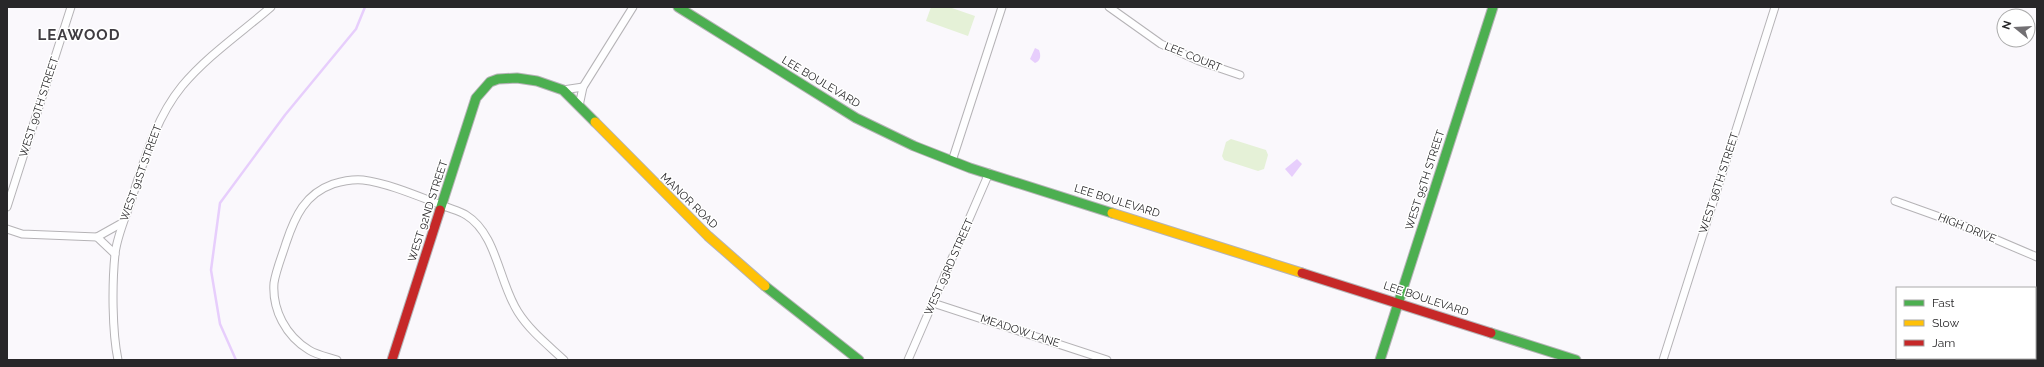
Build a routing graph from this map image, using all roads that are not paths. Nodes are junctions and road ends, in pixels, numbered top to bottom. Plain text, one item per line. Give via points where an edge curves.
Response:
1 (71, 7) edge
2 (271, 7) edge
3 (634, 7) edge
4 (678, 7) edge
5 (1002, 7) edge
6 (1109, 7) edge
7 (1493, 7) edge
8 (1775, 7) edge
9 (1240, 75) dead end
10 (499, 79) joint
11 (583, 87) junction
12 (563, 90) junction
13 (579, 106) junction
14 (952, 161) junction
15 (990, 174) junction
16 (1896, 201) dead end
17 (442, 206) junction
18 (7, 207) edge
19 (122, 223) junction
20 (7, 229) edge
21 (97, 237) junction
22 (115, 254) junction
23 (2037, 257) edge
24 (933, 303) junction
25 (1398, 303) junction
26 (118, 360) edge
27 (337, 360) edge
28 (392, 360) edge
29 (564, 360) edge
30 (859, 360) edge
31 (908, 360) edge
32 (1107, 360) edge
33 (1380, 360) edge
34 (1576, 360) edge
35 (1663, 360) edge

1 - 18 street, WEST 90TH STREET
2 - 19 street, WEST 91ST STREET via 194,73 168,105 152,137
3 - 11 street
4 - 14 street, LEE BOULEVARD via 856,118 900,140
5 - 14 street
6 - 9 street, LEE COURT via 1167,47
7 - 25 street, WEST 95TH STREET
8 - 35 street, WEST 96TH STREET
10 - 12 street, MANOR ROAD via 534,80
10 - 17 street, WEST 92ND STREET via 490,82 476,98
11 - 12 street
11 - 13 street
12 - 13 street, MANOR ROAD
13 - 30 street, MANOR ROAD via 708,236 764,285
14 - 15 street, LEE BOULEVARD
15 - 24 street, WEST 93RD STREET
15 - 25 street, LEE BOULEVARD
16 - 23 street, HIGH DRIVE via 1962,225
17 - 27 street via 375,183 353,180 325,187 300,209 276,275 276,309 297,341 310,351
17 - 28 street, WEST 92ND STREET
17 - 29 street via 466,215 481,228 488,238 504,284 518,313
19 - 21 street
19 - 22 street, WEST 91ST STREET
20 - 21 street via 22,234
21 - 22 street
22 - 26 street, WEST 91ST STREET via 114,326
24 - 31 street, WEST 93RD STREET
24 - 32 street, MEADOW LANE
25 - 33 street, WEST 95TH STREET
25 - 34 street, LEE BOULEVARD

